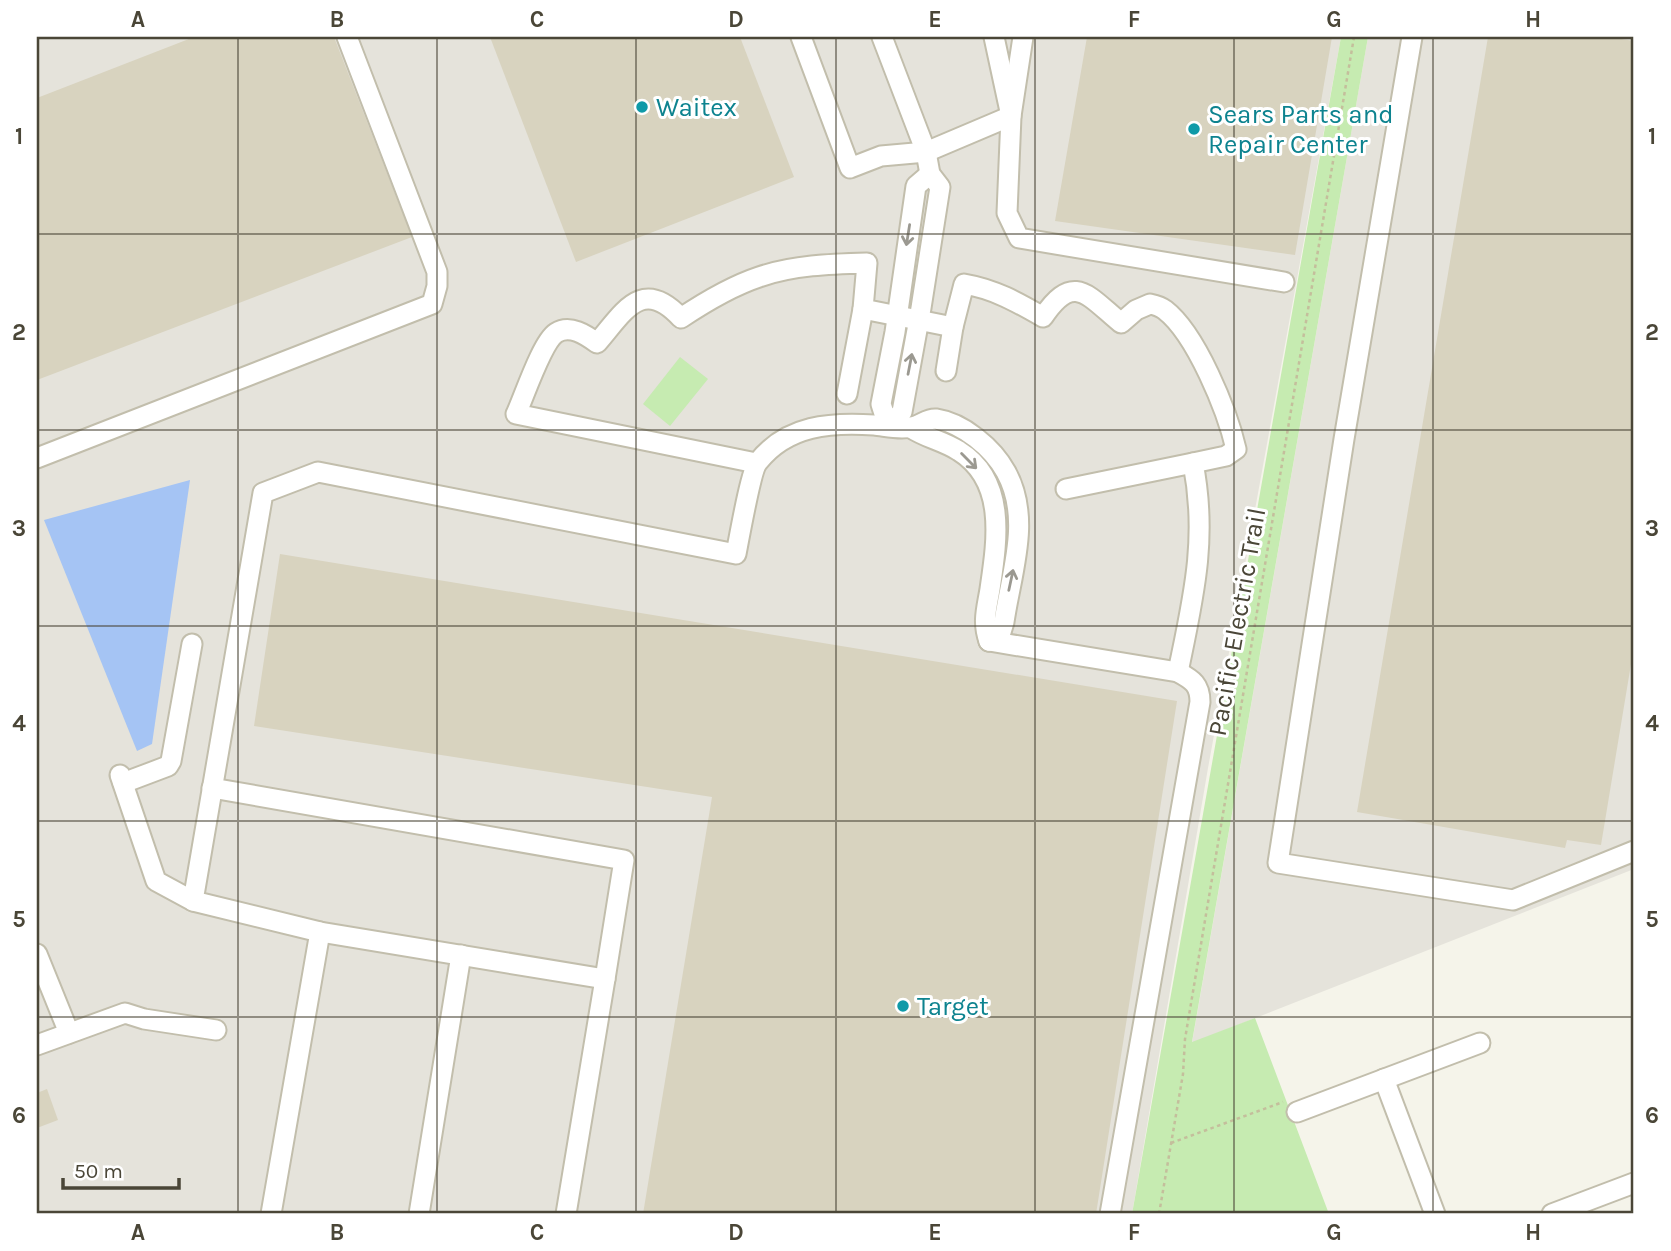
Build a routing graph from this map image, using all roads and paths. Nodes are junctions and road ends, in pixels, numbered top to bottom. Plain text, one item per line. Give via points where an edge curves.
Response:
1 (347, 37) edge
2 (801, 37) edge
3 (882, 37) edge
4 (994, 37) edge
5 (1023, 37) edge
6 (1354, 37) edge
7 (1412, 37) edge
8 (1011, 116) junction
9 (926, 152) junction
10 (930, 174) junction
11 (1284, 282) dead end
12 (863, 309) junction
13 (896, 317) junction
14 (919, 320) junction
15 (953, 327) junction
16 (946, 371) dead end
17 (847, 394) dead end
18 (887, 426) junction
19 (37, 458) edge
20 (756, 463) junction
21 (1193, 464) junction
22 (1066, 489) dead end
23 (192, 644) dead end
24 (1178, 672) junction
25 (212, 788) junction
26 (1634, 851) edge
27 (193, 901) junction
28 (320, 932) junction
29 (37, 954) edge
30 (461, 955) junction
31 (605, 979) junction
32 (216, 1030) dead end
33 (69, 1033) junction
34 (1480, 1043) dead end
35 (37, 1045) edge
36 (1384, 1079) junction
37 (1296, 1105) joint
38 (1171, 1143) junction
39 (1634, 1183) edge
40 (271, 1214) edge
41 (419, 1214) edge
42 (566, 1214) edge
43 (1110, 1214) edge
44 (1159, 1214) edge
45 (1435, 1214) edge
46 (1553, 1214) edge

1 - 19 street via 437,272 432,304
2 - 9 street via 850,169 881,156
3 - 9 street
4 - 8 street
5 - 8 street
6 - 38 path, Pacific Electric Trail
7 - 26 street via 1343,439 1278,863 1513,900
8 - 9 street
8 - 11 street via 1007,212 1018,238
9 - 10 street
10 -> 13 street via 916,186
10 - 14 street via 940,187
12 - 13 street
12 - 17 street
12 - 20 street via 867,263 817,265 759,277 681,318 659,299 645,298 628,307 597,343 577,331 556,333 545,345 516,414
13 - 14 street
13 - 18 street via 881,404
14 - 15 street
18 -> 14 street via 902,412
15 - 16 street
15 - 21 street via 964,284 998,292 1043,317 1065,292 1078,291 1121,323 1150,304 1163,308 1196,352 1221,401 1236,449
18 - 20 street via 846,423 801,430
18 - 24 street via 911,428 933,418 950,423 993,453 1006,472 1018,500 1019,530 1004,622 1001,632 989,641
20 - 25 street via 736,554 318,472 263,493
21 - 22 street
21 - 24 street via 1201,515 1199,564
23 - 27 street via 171,761 168,766 121,779 156,881
24 - 43 street via 1196,683 1200,702
25 - 27 street
25 - 31 street via 624,860
27 - 28 street
28 - 30 street
28 - 40 street
29 - 33 street
30 - 31 street
30 - 41 street
31 - 42 street
32 - 33 street via 125,1013
33 - 35 street
34 - 36 street
36 - 37 street
36 - 45 street
37 - 38 path
38 - 44 path, Pacific Electric Trail
39 - 46 street

